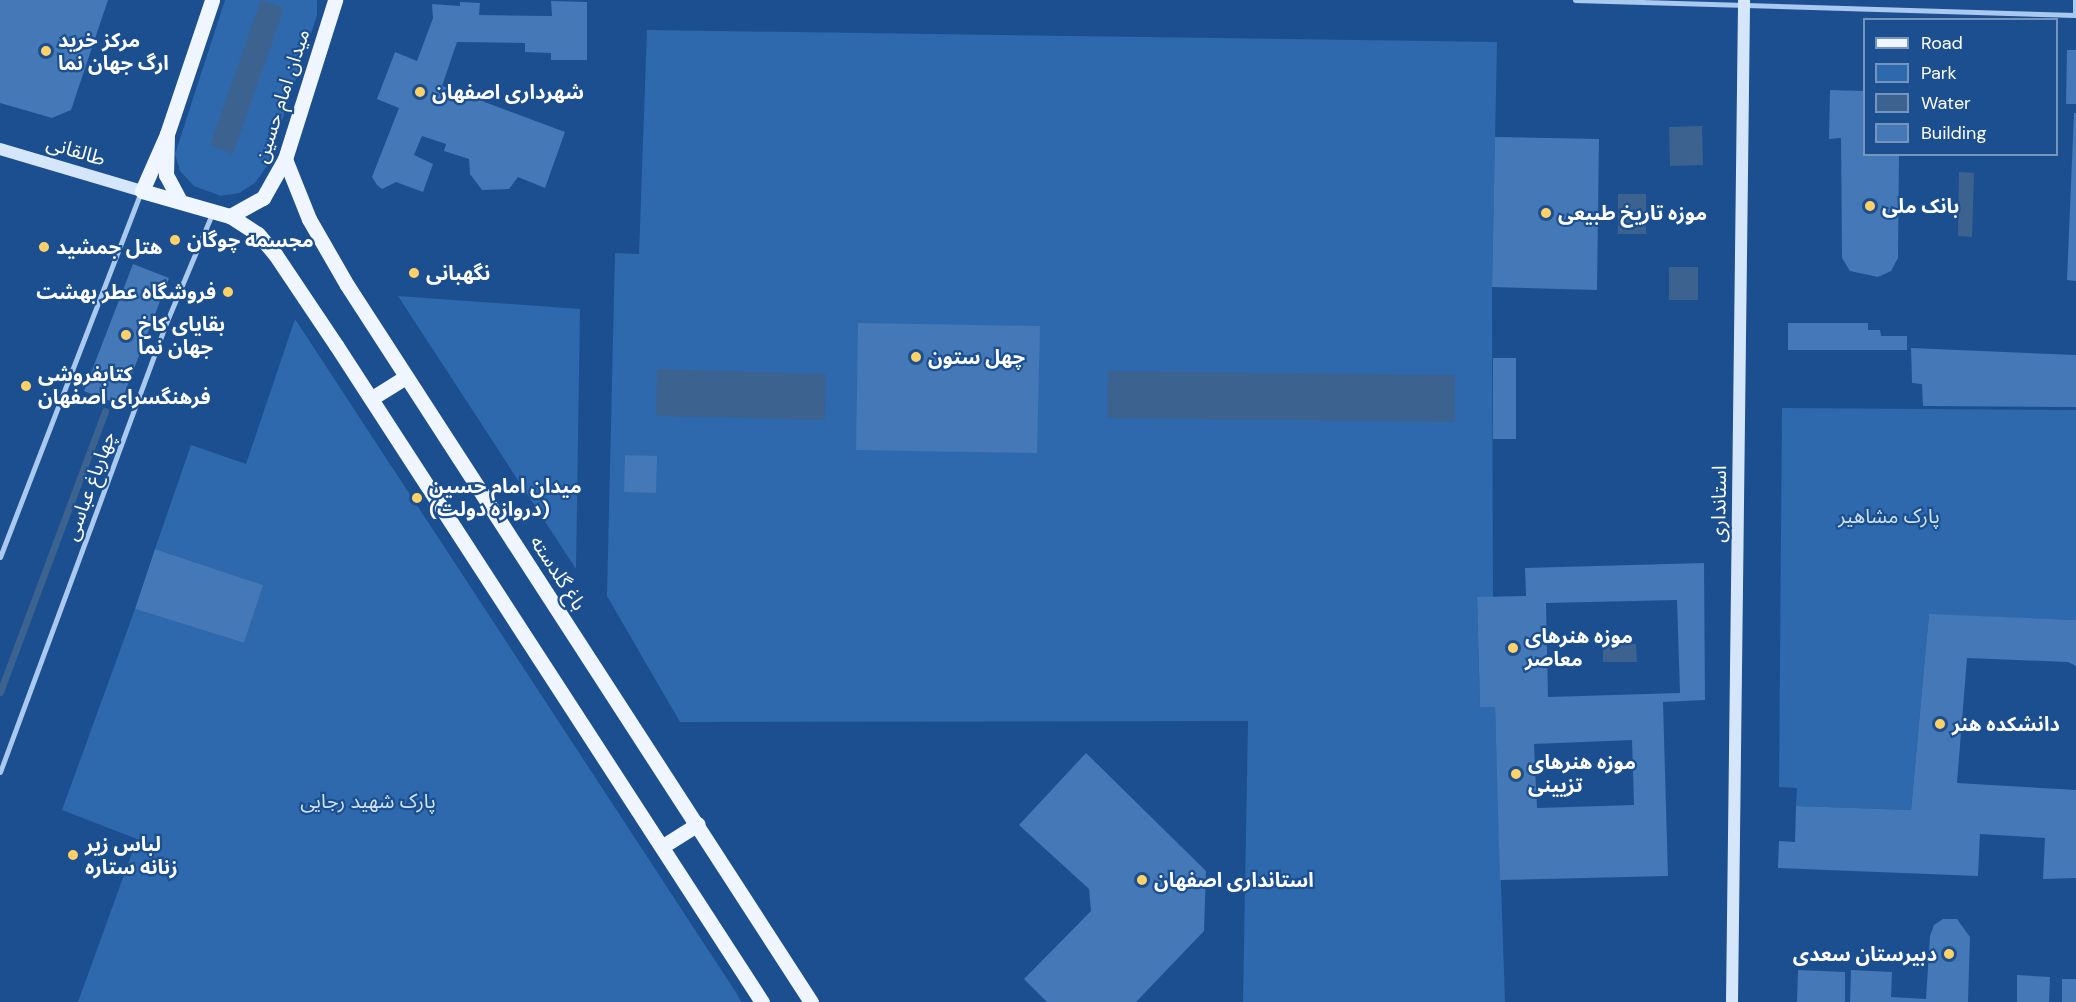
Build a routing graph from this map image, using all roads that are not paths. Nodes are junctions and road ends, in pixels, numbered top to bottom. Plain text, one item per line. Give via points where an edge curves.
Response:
1 (212, 0) edge
2 (328, 0) edge
3 (335, 0) edge
4 (1575, 0) edge
5 (2075, 0) edge
6 (1744, 3) edge
7 (2076, 15) edge
8 (327, 23) junction
9 (167, 134) junction
10 (0, 149) edge
11 (285, 159) junction
12 (142, 191) junction
13 (180, 201) junction
14 (213, 212) junction
15 (230, 216) junction
16 (406, 377) junction
17 (372, 398) junction
18 (0, 557) edge
19 (0, 772) edge
20 (698, 824) junction
21 (663, 846) junction
22 (762, 1002) edge
23 (811, 1002) edge
24 (1732, 1002) edge

1 - 9 main road
2 - 8 main road, میدان امام حسین
3 - 8 main road, میدان امام حسین
4 - 6 street
5 - 7 street
6 - 7 street
6 - 24 main road, استانداری
8 - 11 main road, میدان امام حسین
9 - 12 main road
9 - 13 main road via 166,175
10 - 12 main road, طالقانی
11 - 15 main road, میدان امام حسین via 262,198
11 - 16 main road, باغ گلدسته via 309,219
12 - 13 main road
12 - 18 street
13 - 14 main road
14 - 15 main road
14 - 19 street, چهارباغ عباسی via 164,328
15 - 17 main road via 258,234 275,254
16 - 17 main road
16 - 20 main road, باغ گلدسته
17 - 21 main road
20 - 21 main road
20 - 23 main road, باغ گلدسته
21 - 22 main road

